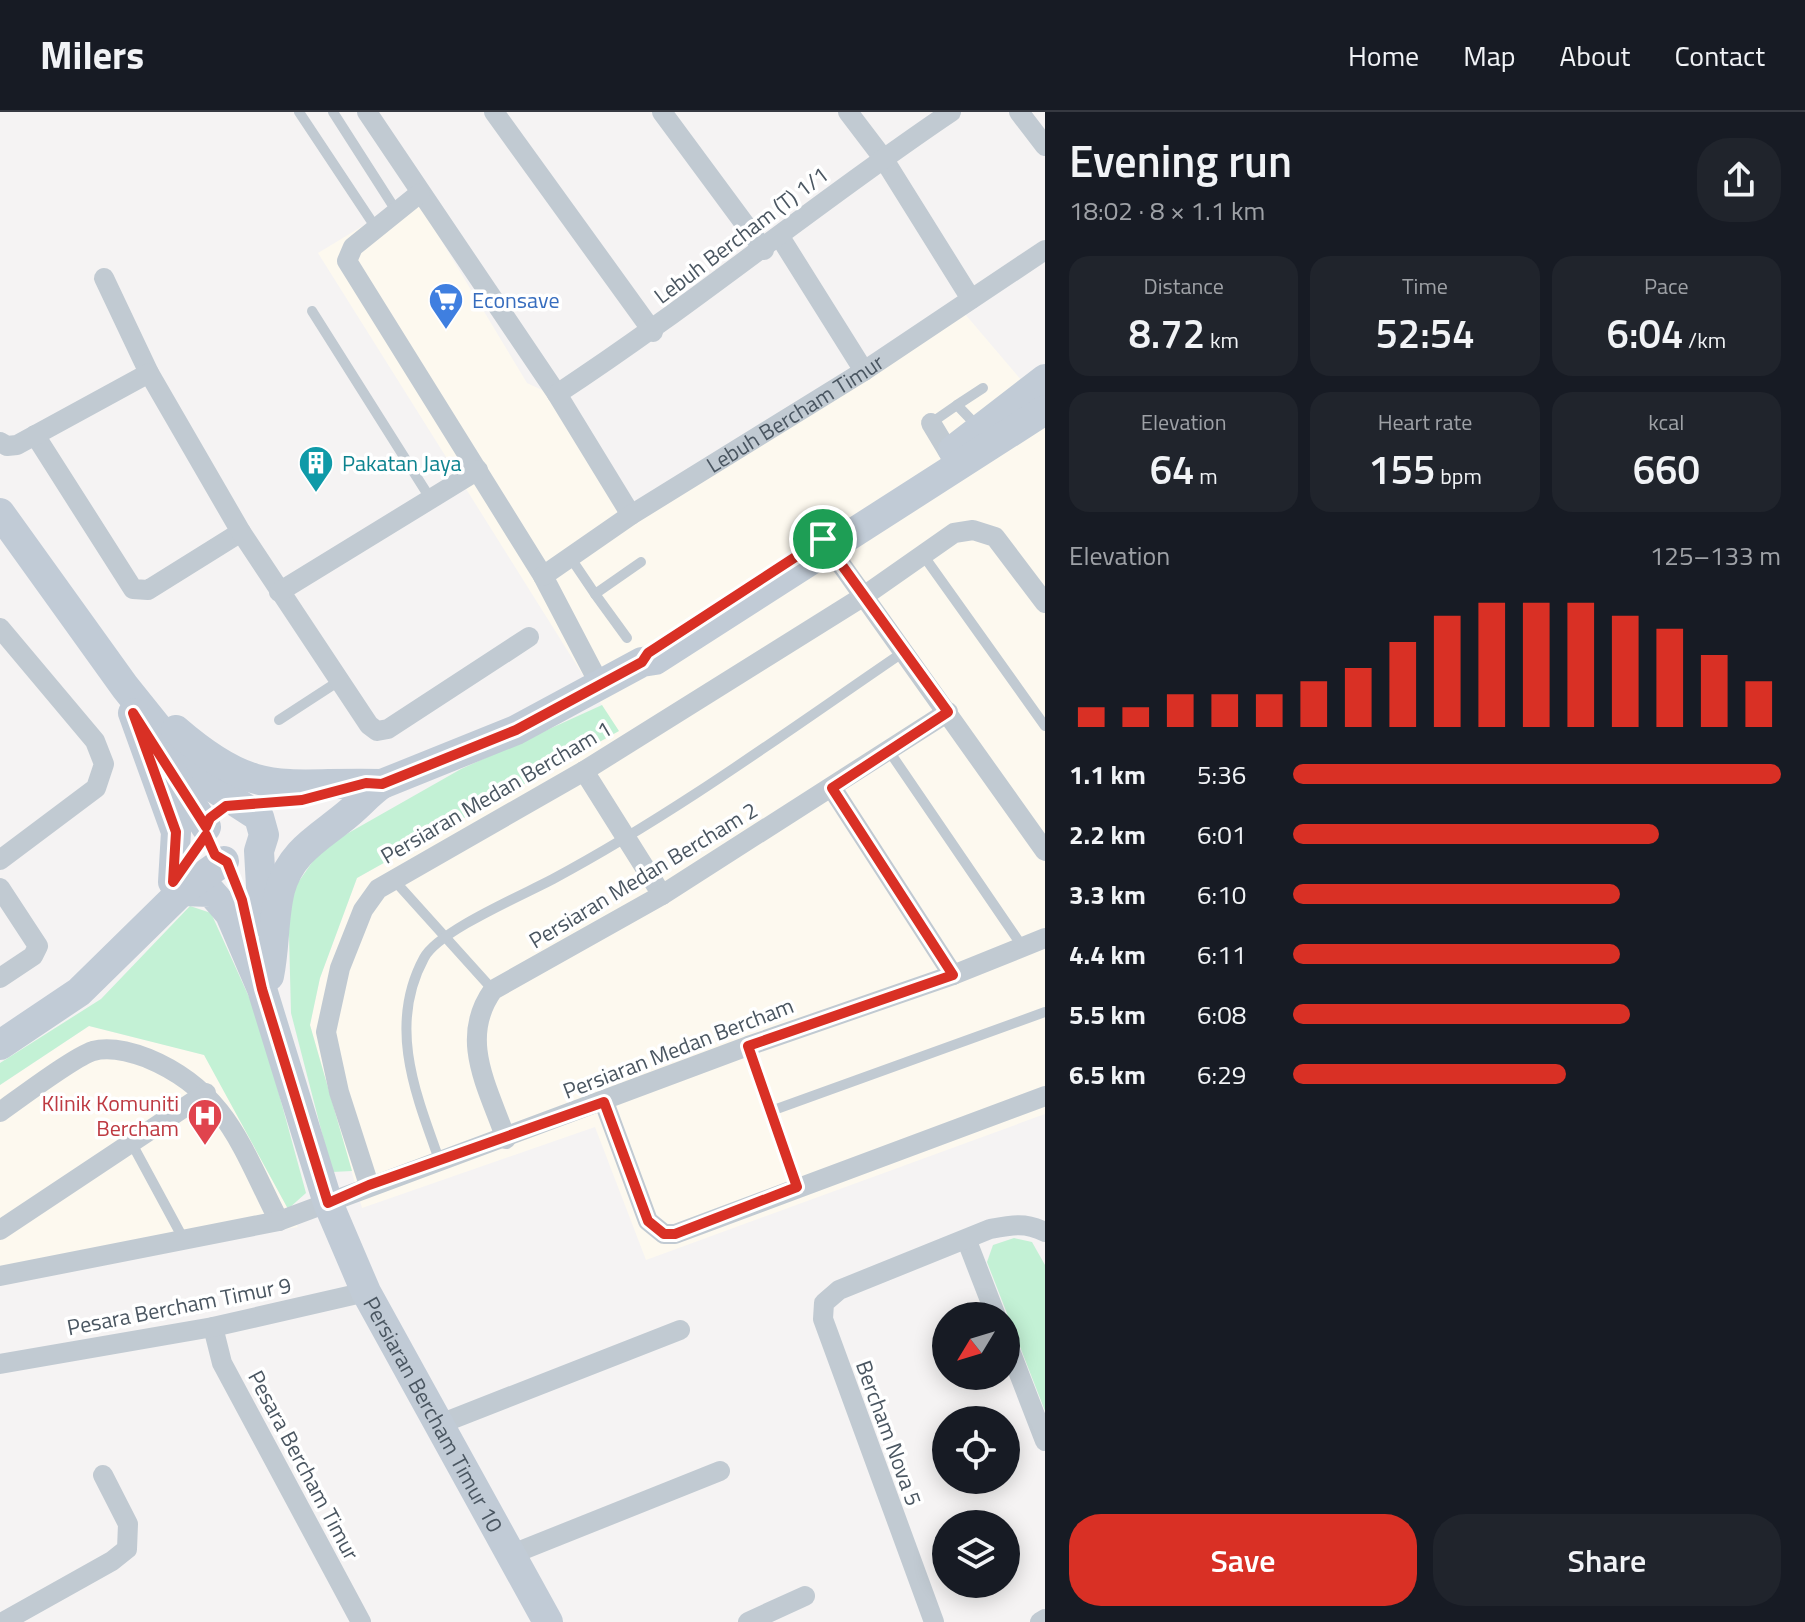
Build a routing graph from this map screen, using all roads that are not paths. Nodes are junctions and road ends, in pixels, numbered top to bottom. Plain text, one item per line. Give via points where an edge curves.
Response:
1 (299, 112) edge
2 (333, 112) edge
3 (367, 112) edge
4 (494, 112) edge
5 (662, 112) edge
6 (848, 112) edge
7 (951, 112) edge
8 (1019, 112) edge
9 (1045, 146) edge
10 (883, 158) junction
11 (420, 193) junction
12 (397, 212) junction
13 (376, 228) junction
14 (772, 243) junction
15 (1045, 250) edge
16 (104, 278) dead end
17 (971, 299) junction
18 (312, 311) dead end
19 (653, 332) junction
20 (864, 371) junction
21 (149, 373) junction
22 (1045, 379) edge
23 (983, 388) dead end
24 (557, 394) junction
25 (1045, 396) edge
26 (957, 405) junction
27 (1045, 410) edge
28 (931, 423) joint
29 (980, 430) junction
30 (1045, 432) edge
31 (1013, 433) junction
32 (35, 435) junction
33 (0, 442) edge
34 (949, 453) junction
35 (478, 470) junction
36 (430, 498) junction
37 (0, 513) edge
38 (631, 515) junction
39 (0, 531) edge
40 (241, 532) junction
41 (827, 545) junction
42 (923, 555) junction
43 (570, 557) junction
44 (641, 562) dead end
45 (543, 576) junction
46 (279, 592) junction
47 (595, 594) junction
48 (864, 596) junction
49 (1045, 603) edge
50 (0, 628) edge
51 (529, 637) dead end
52 (634, 650) junction
53 (905, 651) junction
54 (339, 681) junction
55 (600, 685) junction
56 (129, 700) junction
57 (948, 712) junction
58 (279, 720) dead end
59 (1045, 726) edge
60 (889, 751) junction
61 (584, 771) junction
62 (372, 787) junction
63 (832, 788) junction
64 (239, 805) junction
65 (206, 831) junction
66 (627, 840) junction
67 (261, 848) junction
68 (1045, 851) edge
69 (0, 860) edge
70 (226, 862) junction
71 (393, 879) junction
72 (178, 887) junction
73 (0, 888) edge
74 (662, 895) junction
75 (445, 936) junction
76 (1045, 938) edge
77 (1022, 946) junction
78 (953, 975) junction
79 (0, 978) edge
80 (265, 983) junction
81 (493, 990) junction
82 (1045, 1012) edge
83 (0, 1045) edge
84 (748, 1046) junction
85 (206, 1093) junction
86 (1045, 1096) edge
87 (604, 1102) junction
88 (771, 1111) junction
89 (0, 1112) edge
90 (506, 1139) junction
91 (131, 1142) junction
92 (440, 1162) junction
93 (369, 1185) junction
94 (797, 1187) junction
95 (328, 1203) junction
96 (279, 1221) junction
97 (0, 1230) edge
98 (1045, 1232) edge
99 (184, 1240) junction
100 (967, 1241) junction
101 (2, 1273) edge
102 (366, 1292) junction
103 (991, 1302) edge
104 (213, 1327) junction
105 (680, 1330) dead end
106 (0, 1364) edge
107 (1020, 1376) edge
108 (440, 1424) junction
109 (1045, 1441) edge
110 (720, 1471) dead end
111 (103, 1475) dead end
112 (510, 1555) junction
113 (805, 1596) dead end
114 (3, 1622) edge
115 (361, 1622) edge
116 (548, 1622) edge
117 (748, 1622) edge
118 (934, 1622) edge

1 - 13 lane
2 - 12 lane
3 - 11 street
4 - 19 street
5 - 14 street
6 - 10 street
7 - 10 street, Lebuh Bercham (T) 1/1
8 - 9 street
10 - 14 street, Lebuh Bercham (T) 1/1
10 - 17 street
11 - 12 street, Persiaran Medan Bercham 1
11 - 24 street
12 - 13 street, Persiaran Medan Bercham 1
13 - 35 street, Persiaran Medan Bercham 1 via 349,251 349,266
14 - 19 street, Lebuh Bercham (T) 1/1
14 - 20 street
15 - 17 street, Lebuh Bercham Timur
16 - 21 street
17 - 20 street, Lebuh Bercham Timur
18 - 36 lane
19 - 24 street, Lebuh Bercham (T) 1/1
20 - 38 street, Lebuh Bercham Timur
21 - 32 street
21 - 40 street
22 - 29 street
23 - 26 lane
24 - 38 street
25 - 29 street via 989,430
26 - 28 lane
26 - 29 lane
27 - 31 street
28 - 34 street
29 - 34 street
30 - 31 street
31 - 41 street
32 - 33 street via 12,447
32 - 40 street via 133,589 148,590
34 - 41 street
35 - 36 street
35 - 45 street, Persiaran Medan Bercham 1
36 - 46 street
37 - 56 street
38 - 43 street, Lebuh Bercham Timur
39 - 56 street
40 - 46 street
41 - 48 street
41 - 52 street via 648,653
42 - 48 street, Persiaran Medan Bercham 1
42 - 49 street, Persiaran Medan Bercham 1 via 954,533 985,532 1003,544
42 - 59 lane
43 - 45 street, Lebuh Bercham Timur
43 - 47 lane
44 - 47 lane
45 - 55 street, Persiaran Medan Bercham 1
46 - 54 street
47 - 52 lane
48 - 53 street
48 - 61 street, Persiaran Medan Bercham 1
50 - 69 street via 95,741 104,764 96,788
51 - 54 street via 383,731 369,725
52 - 55 street
53 - 57 street
53 - 66 lane
54 - 58 lane
55 - 62 street via 516,730
56 - 62 street via 242,777 275,785
56 - 64 street via 189,766
56 - 65 street
56 - 72 street via 176,832
57 - 60 street, Persiaran Medan Bercham 2
57 - 68 street
60 - 63 street, Persiaran Medan Bercham 2
60 - 77 lane
61 - 66 street
61 - 71 street, Persiaran Medan Bercham 1
62 - 64 street
62 - 67 street
62 - 80 street via 348,814 306,844 286,874
63 - 74 street, Persiaran Medan Bercham 2
63 - 78 street
64 - 65 street via 217,810
64 - 67 street via 252,810 263,825
65 - 70 street via 208,846
65 - 72 street
66 - 74 street
66 - 75 lane
67 - 70 street via 245,862
67 - 80 street
70 - 72 street
70 - 80 street
71 - 75 lane
71 - 93 street, Persiaran Medan Bercham 1 via 370,898 355,927 326,1032
72 - 80 street via 211,892 223,903
72 - 83 street via 79,992
73 - 79 street via 36,941 37,952
74 - 81 street, Persiaran Medan Bercham 2
75 - 81 lane
75 - 92 lane via 424,959 406,1016 406,1055
76 - 77 street, Persiaran Medan Bercham
77 - 78 street, Persiaran Medan Bercham
78 - 84 street, Persiaran Medan Bercham
80 - 95 street, Persiaran Bercham Timur 10
81 - 90 street via 480,1009 476,1047
82 - 88 lane
84 - 87 street, Persiaran Medan Bercham
84 - 88 lane
85 - 89 street via 177,1071 112,1049 92,1051
85 - 91 street
85 - 96 street via 225,1117
86 - 94 street
87 - 90 street, Persiaran Medan Bercham
87 - 94 street via 648,1221 664,1234
88 - 94 lane
90 - 92 street, Persiaran Medan Bercham
91 - 97 street
91 - 99 lane
92 - 93 street, Persiaran Medan Bercham
93 - 95 street, Persiaran Medan Bercham
95 - 96 street, Persiaran Medan Bercham
95 - 102 street, Persiaran Bercham Timur 10
96 - 99 street, Persiaran Medan Bercham
98 - 100 street via 1014,1224
99 - 101 street, Persiaran Medan Bercham
100 - 103 street
100 - 118 street, Bercham Nova 5 via 839,1290 824,1303 823,1319 857,1418
102 - 104 street, Pesara Bercham Timur 9
102 - 108 street, Persiaran Bercham Timur 10
104 - 106 street, Pesara Bercham Timur 9
104 - 115 street, Pesara Bercham Timur via 222,1363
105 - 108 street
107 - 109 street
108 - 112 street, Persiaran Bercham Timur 10
110 - 112 street
111 - 114 street via 128,1524 127,1549
112 - 116 street, Persiaran Bercham Timur 10
113 - 117 street

